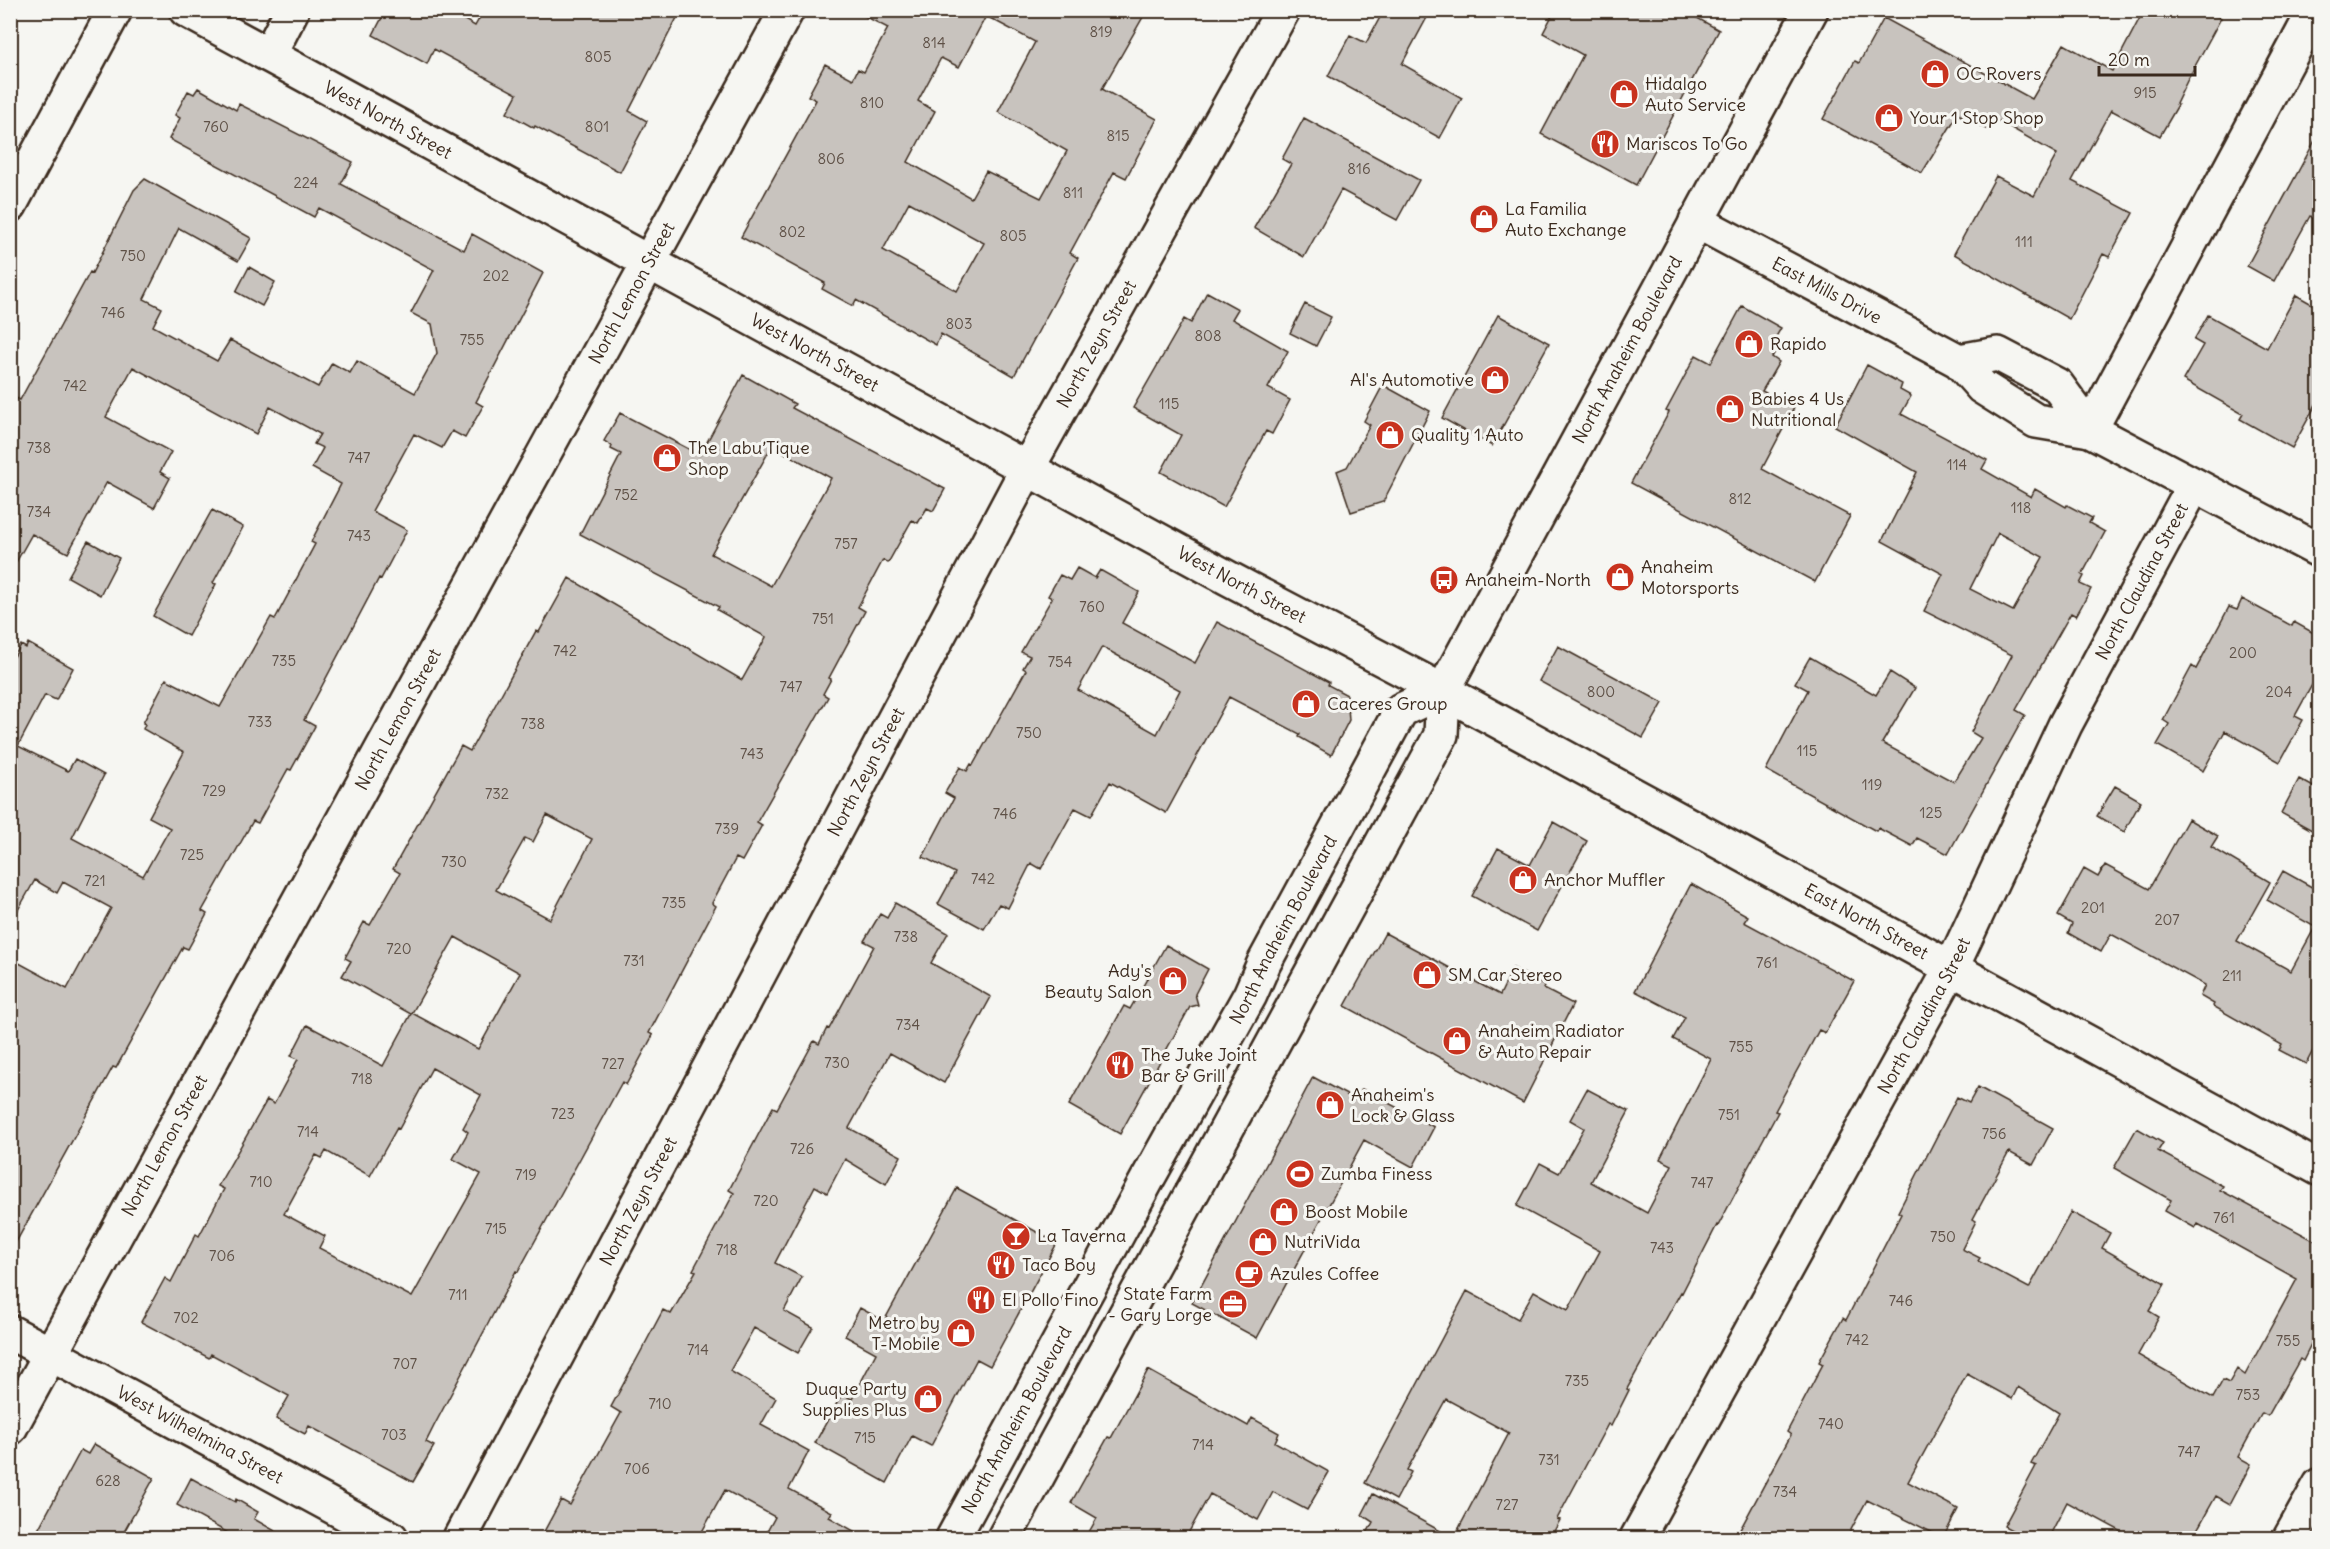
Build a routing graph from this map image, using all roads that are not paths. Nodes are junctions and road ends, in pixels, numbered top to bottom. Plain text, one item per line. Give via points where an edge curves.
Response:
1 (115, 10) edge
2 (186, 10) edge
3 (292, 10) edge
4 (787, 10) edge
5 (1283, 10) edge
6 (1811, 10) edge
7 (2315, 10) edge
8 (268, 55) junction
9 (10, 205) edge
10 (1696, 221) junction
11 (649, 262) junction
12 (2090, 430) junction
13 (1028, 469) junction
14 (2194, 485) junction
15 (2319, 551) edge
16 (1443, 691) junction
17 (1952, 967) junction
18 (2319, 1169) edge
19 (10, 1332) edge
20 (51, 1354) junction
21 (10, 1428) edge
22 (2319, 1485) edge
23 (391, 1539) edge
24 (460, 1539) edge
25 (953, 1539) edge
26 (1004, 1539) edge
27 (1637, 1539) edge
28 (2290, 1539) edge

1 - 9 street
2 - 8 street, West North Street
3 - 8 street
4 - 11 street, North Lemon Street
5 - 13 street, North Zeyn Street
6 - 10 street, North Anaheim Boulevard
7 - 12 street
8 - 11 street, West North Street
10 - 12 street, East Mills Drive via 1959,361 1982,387 2036,421
10 - 16 street, North Anaheim Boulevard
11 - 13 street, West North Street
11 - 20 street, North Lemon Street
12 - 14 street, East Mills Drive
13 - 16 street, West North Street
13 - 24 street, North Zeyn Street
14 - 15 street, East Mills Drive
14 - 17 street, North Claudina Street via 2065,725
16 - 17 street, East North Street
16 - 25 street, North Anaheim Boulevard via 1401,710
16 - 26 street, North Anaheim Boulevard via 1441,735
17 - 18 street, East North Street
17 - 27 street, North Claudina Street
19 - 20 street, West Wilhelmina Street
20 - 21 street, North Lemon Street
20 - 23 street, West Wilhelmina Street
22 - 28 street

